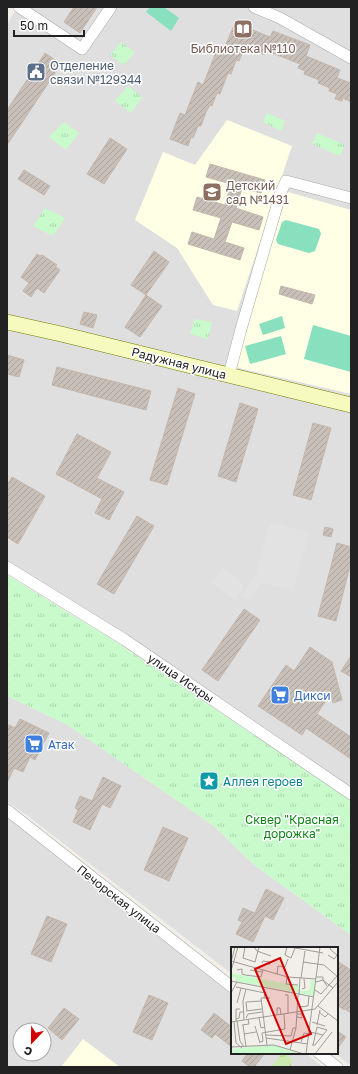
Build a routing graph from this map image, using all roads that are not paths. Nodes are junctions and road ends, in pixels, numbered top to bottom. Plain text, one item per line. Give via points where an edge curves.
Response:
1 (19, 7) edge
2 (111, 7) edge
3 (254, 7) edge
4 (351, 58) edge
5 (351, 198) edge
6 (7, 322) edge
7 (229, 375) junction
8 (351, 405) edge
9 (7, 567) edge
10 (351, 794) edge
11 (7, 810) edge
12 (231, 986) edge
13 (320, 1054) edge
14 (337, 1067) edge

1 - 2 street via 82,49
3 - 4 street via 280,18
5 - 7 street via 286,181
6 - 7 street, Радужная улица
7 - 8 street, Радужная улица
9 - 10 street, улица Искры via 125,640
11 - 12 street, Печорская улица
13 - 14 street

